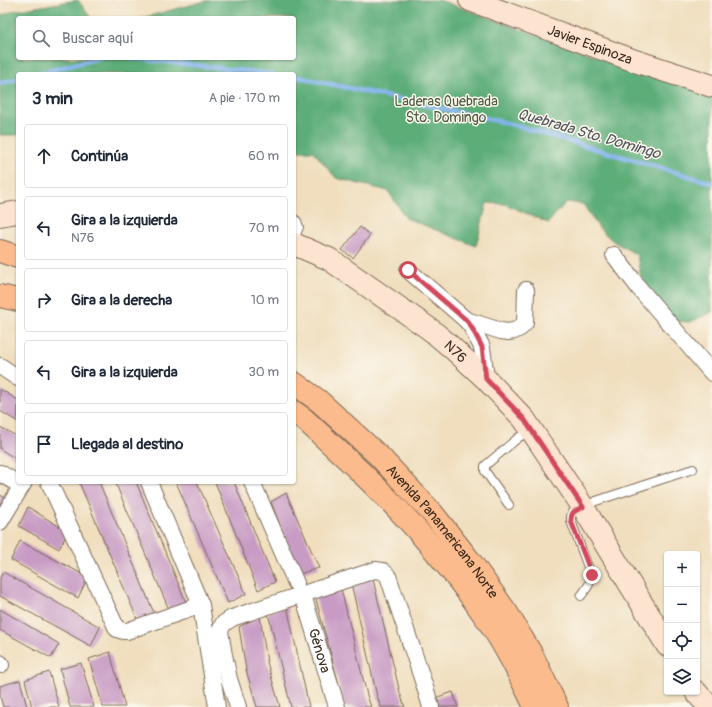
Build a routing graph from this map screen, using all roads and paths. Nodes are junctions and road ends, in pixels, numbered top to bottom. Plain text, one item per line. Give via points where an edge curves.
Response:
1 (470, 0) edge
2 (712, 86) edge
3 (16, 212) edge
4 (0, 215) edge
5 (296, 221) edge
6 (296, 235) edge
7 (296, 245) edge
8 (0, 251) edge
9 (614, 255) dead end
10 (16, 256) edge
11 (408, 270) dead end
12 (526, 290) dead end
13 (0, 296) edge
14 (16, 300) edge
15 (466, 320) junction
16 (0, 366) edge
17 (712, 373) edge
18 (16, 377) edge
19 (486, 379) junction
20 (296, 384) edge
21 (296, 413) edge
22 (531, 429) junction
23 (692, 469) dead end
24 (0, 473) edge
25 (16, 481) edge
26 (23, 484) edge
27 (50, 484) edge
28 (150, 484) edge
29 (253, 484) edge
30 (509, 504) dead end
31 (583, 507) junction
32 (0, 522) edge
33 (300, 589) junction
34 (581, 596) dead end
35 (201, 606) junction
36 (664, 640) edge
37 (698, 695) edge
38 (217, 707) edge
39 (238, 707) edge
40 (337, 707) edge
41 (430, 707) edge
42 (535, 707) edge
43 (557, 707) edge
44 (712, 707) edge

1 - 2 street, Javier Espinoza via 635,61
3 - 4 street
5 - 6 lane via 299,227
7 - 19 street, N76 via 329,259 430,330
8 - 10 main road
9 - 17 street
11 - 15 street
12 - 15 street via 525,323 514,331 494,329
13 - 14 main road
15 - 19 street via 482,347
16 - 18 street
19 - 22 street, N76
20 - 43 main road, Avenida Panamericana Norte via 319,401 379,456 433,514 507,613 532,655
21 - 42 main road, Avenida Panamericana Norte via 361,472 416,529 452,572 489,622
22 - 30 lane via 485,466 485,471
22 - 31 street, N76
23 - 31 lane
24 - 25 street
26 - 32 street
27 - 35 street via 117,629 127,631
28 - 35 street
29 - 33 street, Génova
31 - 34 lane via 571,516 592,575 588,588
31 - 36 street, N76
33 - 39 street via 223,624 220,631 224,655
33 - 40 street, Génova
33 - 41 street via 375,570 383,571 388,576
35 - 38 street
37 - 44 street

